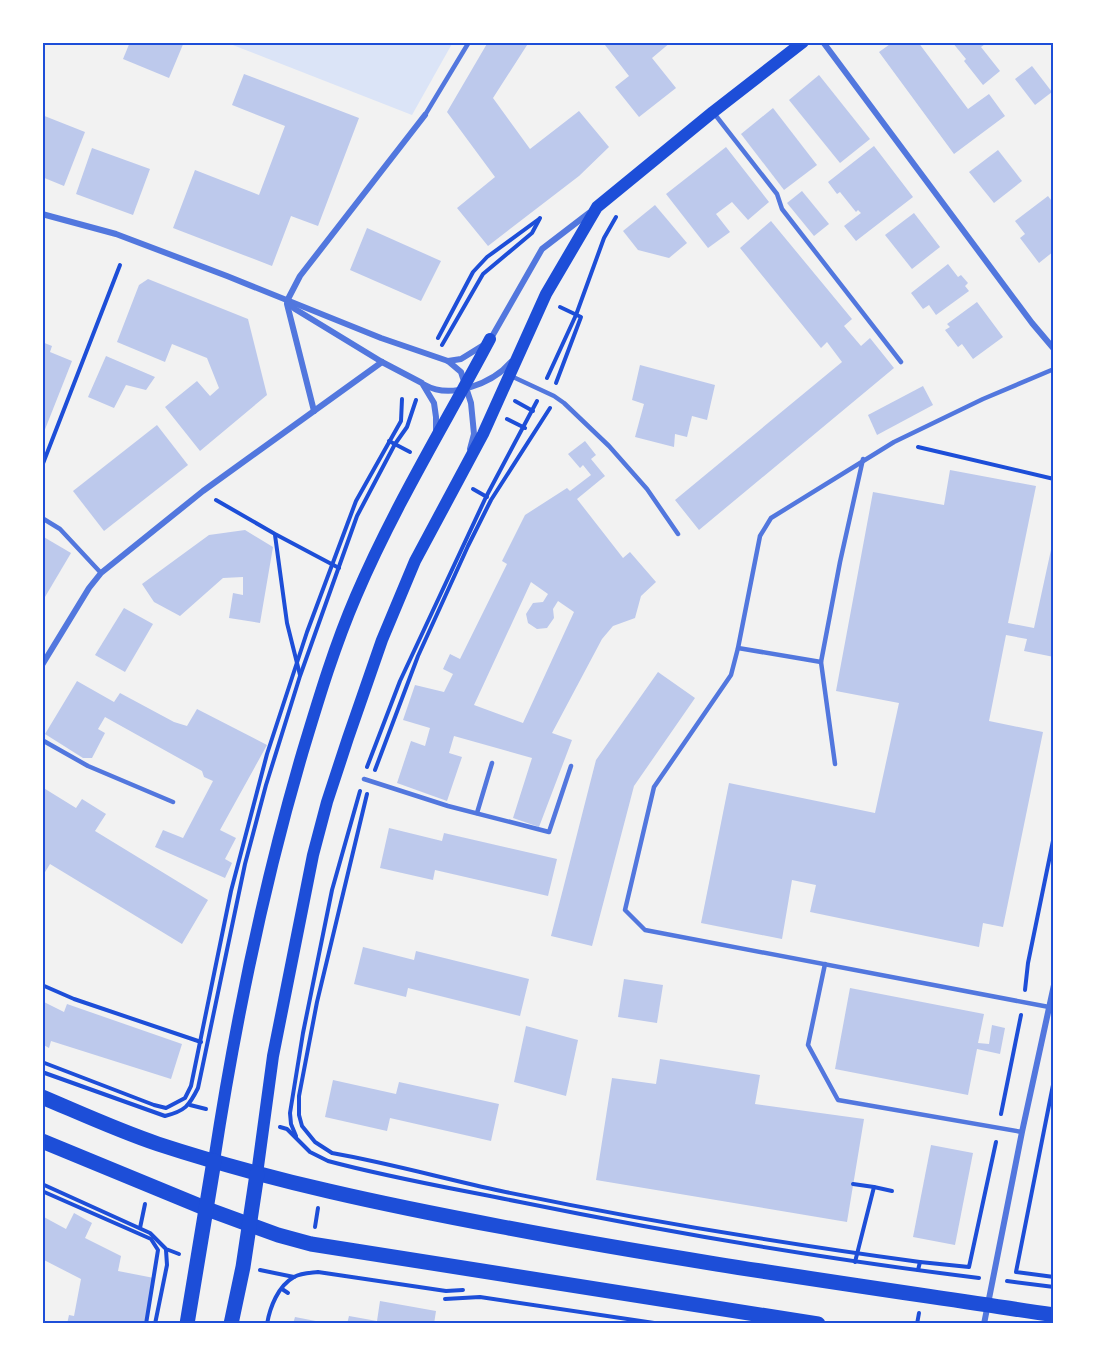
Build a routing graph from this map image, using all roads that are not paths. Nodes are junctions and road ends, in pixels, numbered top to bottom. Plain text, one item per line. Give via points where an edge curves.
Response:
1 (469, 42) edge
2 (803, 42) edge
3 (823, 42) edge
4 (713, 112) junction
5 (425, 115) joint
6 (597, 207) junction
7 (42, 213) edge
8 (287, 302) junction
9 (490, 339) junction
10 (523, 344) junction
11 (1054, 350) edge
12 (448, 361) junction
13 (382, 362) junction
14 (901, 362) dead end
15 (1054, 369) edge
16 (509, 375) junction
17 (422, 383) junction
18 (465, 387) junction
19 (314, 411) junction
20 (435, 440) junction
21 (863, 459) junction
22 (466, 465) junction
23 (42, 518) edge
24 (678, 534) dead end
25 (101, 573) junction
26 (738, 648) junction
27 (821, 662) junction
28 (42, 665) edge
29 (42, 740) edge
30 (492, 764) dead end
31 (835, 764) dead end
32 (571, 766) dead end
33 (364, 779) road end
34 (173, 802) dead end
35 (477, 813) junction
36 (825, 964) junction
37 (1054, 984) edge
38 (1049, 1007) junction
39 (1045, 1024) junction
40 (1054, 1025) edge
41 (42, 1097) edge
42 (1022, 1132) junction
43 (42, 1141) edge
44 (214, 1161) junction
45 (257, 1174) junction
46 (207, 1209) junction
47 (250, 1226) junction
48 (988, 1306) junction
49 (1054, 1315) edge
50 (187, 1324) edge
51 (231, 1324) edge
52 (818, 1324) edge
53 (984, 1324) edge

1 - 5 lane
2 - 4 main road
3 - 11 street
4 - 6 main road
4 - 14 lane via 777,194 782,209
5 - 8 street via 300,276
6 - 9 street via 542,249
6 - 10 main road via 546,294
7 - 8 street via 116,234
8 - 12 street
8 - 13 street
8 - 19 street
9 - 12 street via 473,353
9 - 18 main road
10 - 16 main road
10 - 18 street via 493,378
12 - 18 street via 461,372
13 - 17 street
13 - 19 street
15 - 21 lane via 983,399
16 - 22 main road
16 - 24 lane via 564,403 647,489
17 - 18 street via 440,390
17 - 20 street via 434,403
18 - 20 main road
18 - 22 street via 474,434
19 - 25 street
20 - 44 main road via 355,597 310,725 273,859 238,1020
21 - 26 lane via 771,518 760,536
21 - 27 lane
22 - 45 main road via 415,561 382,640 327,802 304,894 273,1056
23 - 25 lane via 60,529
25 - 28 street
26 - 27 lane
26 - 36 lane via 730,675 654,787 625,910 645,930
27 - 31 lane
29 - 34 lane via 88,766
30 - 35 lane
32 - 35 lane via 549,832
33 - 35 lane
36 - 38 lane
36 - 42 lane via 808,1045 838,1100
37 - 38 street
38 - 39 street
39 - 40 lane
39 - 42 street
41 - 44 main road via 148,1140
42 - 48 street
43 - 46 main road
44 - 45 main road
44 - 46 main road
45 - 47 main road
45 - 48 main road via 406,1209 612,1247
46 - 47 main road
46 - 50 main road
47 - 51 main road
47 - 52 main road via 311,1244
48 - 49 main road
48 - 53 street

